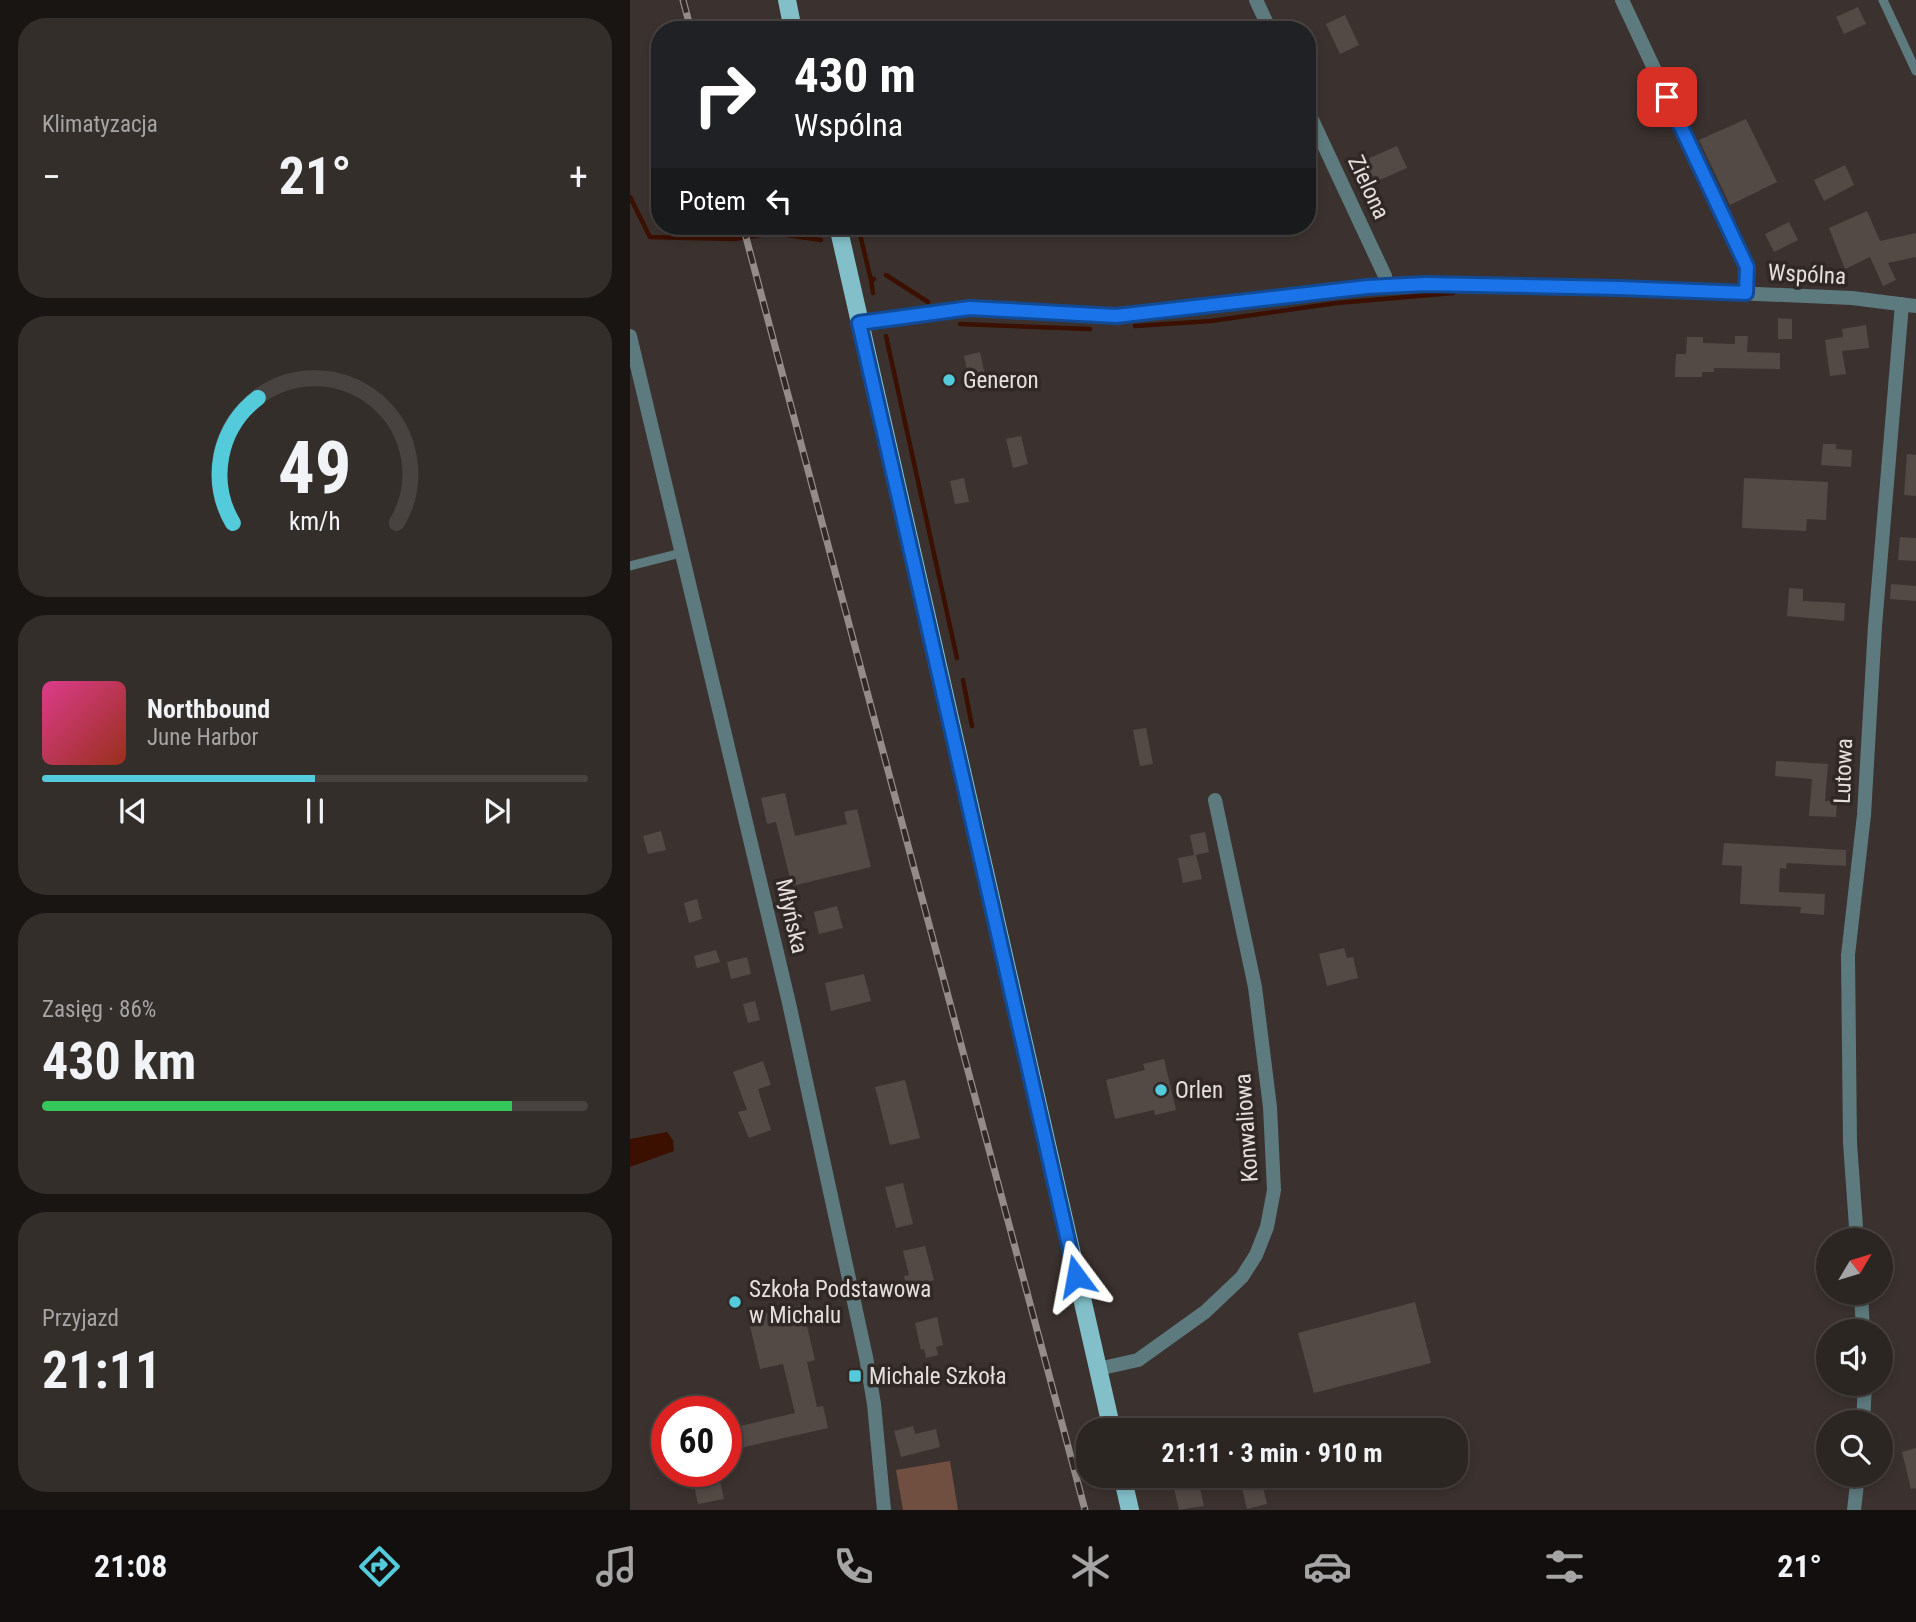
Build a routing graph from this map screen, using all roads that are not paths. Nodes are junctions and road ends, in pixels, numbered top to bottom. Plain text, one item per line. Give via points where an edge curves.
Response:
1 (787, 0) edge
2 (1256, 0) edge
3 (1622, 0) edge
4 (1883, 0) edge
5 (791, 21) edge
6 (1266, 21) edge
7 (1916, 71) edge
8 (1316, 128) edge
9 (840, 235) edge
10 (1386, 286) junction
11 (1746, 293) junction
12 (1909, 305) edge
13 (859, 323) junction
14 (630, 337) edge
15 (681, 553) junction
16 (630, 566) edge
17 (1215, 800) dead end
18 (1856, 1228) edge
19 (1098, 1369) junction
20 (1109, 1418) edge
21 (1856, 1487) edge
22 (1125, 1488) edge
23 (884, 1510) edge
24 (1130, 1510) edge
25 (1854, 1510) edge

1 - 5 main road
2 - 6 street
3 - 11 street via 1747,267
4 - 7 lane
8 - 10 street, Zielona
9 - 13 main road
10 - 11 street, Wspólna
10 - 13 street, Wspólna via 1116,316 970,308
11 - 12 street, Wspólna
12 - 18 street, Lutowa via 1875,626 1864,815 1848,954 1850,1143
13 - 19 main road
14 - 15 street, Młyńska
15 - 16 lane
15 - 23 street, Młyńska via 789,1003 866,1357
17 - 19 street, Konwaliowa via 1255,987 1270,1107 1274,1190 1267,1227 1242,1277 1205,1312 1138,1360
19 - 20 main road
21 - 25 street
22 - 24 main road

